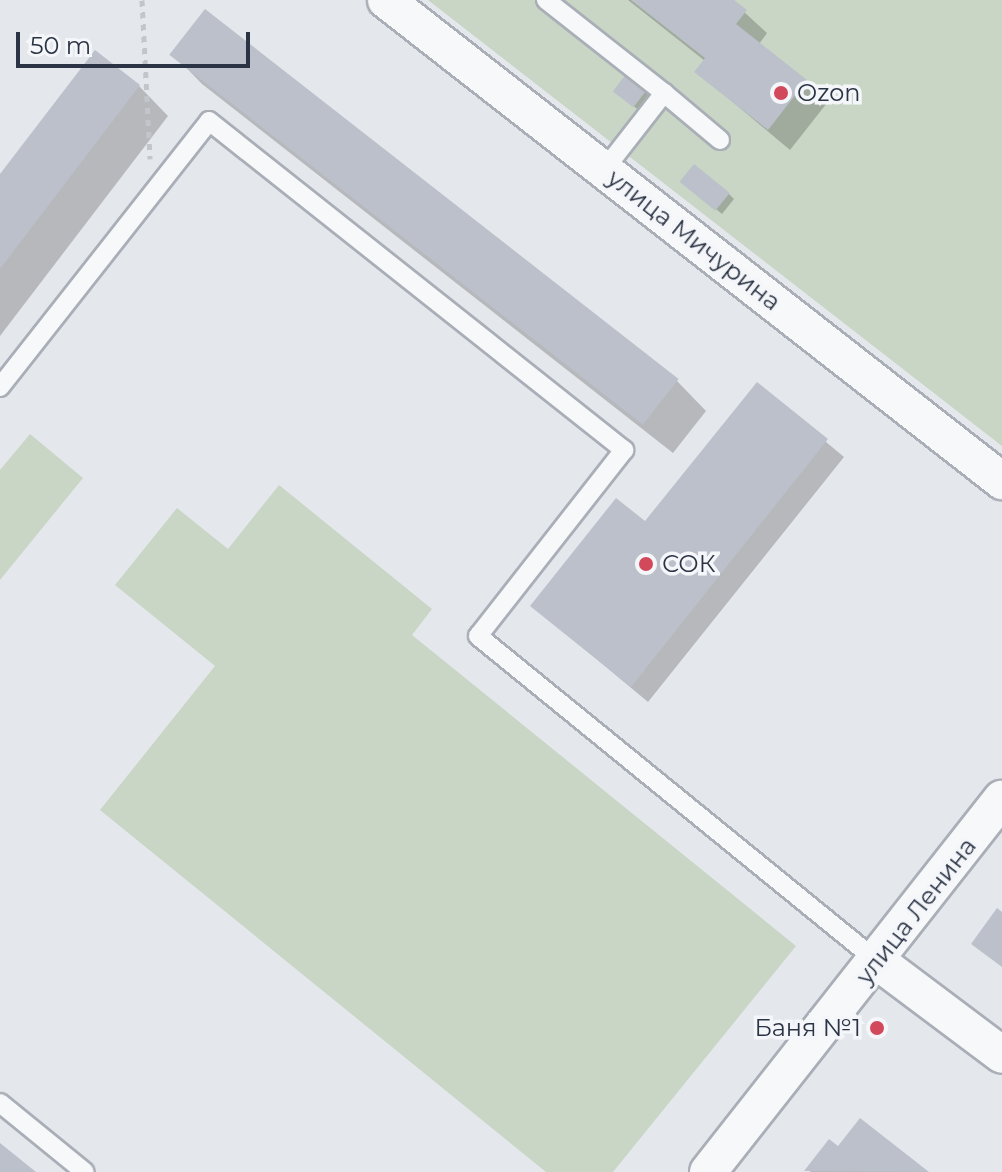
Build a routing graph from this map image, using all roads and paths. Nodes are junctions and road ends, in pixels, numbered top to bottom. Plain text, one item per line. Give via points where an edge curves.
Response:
1 (142, 0) edge
2 (386, 0) edge
3 (546, 0) edge
4 (664, 93) junction
5 (720, 140) dead end
6 (604, 170) junction
7 (151, 194) junction
8 (0, 387) edge
9 (1002, 481) edge
10 (1002, 799) edge
11 (877, 961) junction
12 (1002, 1055) edge
13 (0, 1103) edge
14 (85, 1172) edge
15 (708, 1172) edge

1 - 7 path
2 - 6 street, улица Мичурина
3 - 4 lane
4 - 5 lane
4 - 6 lane
6 - 9 street, улица Мичурина
7 - 8 lane
7 - 11 lane via 209,121 624,450 478,636
10 - 11 street, улица Ленина
11 - 12 street
11 - 15 street, улица Ленина
13 - 14 lane

